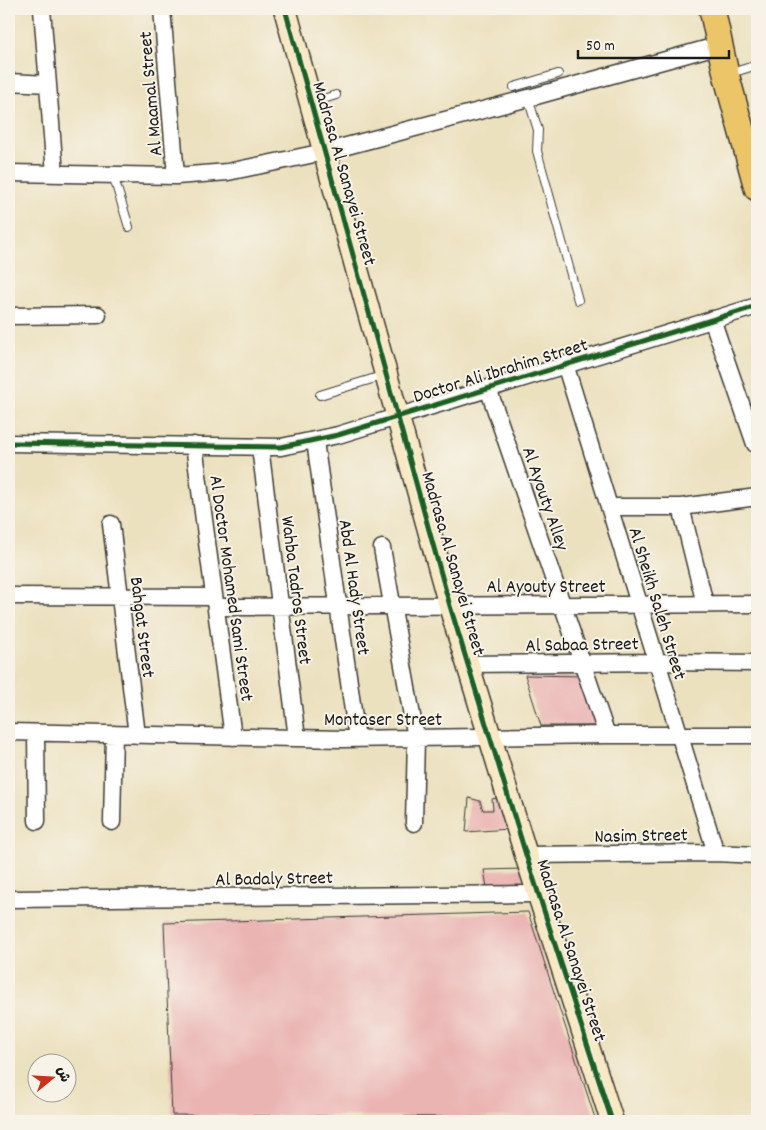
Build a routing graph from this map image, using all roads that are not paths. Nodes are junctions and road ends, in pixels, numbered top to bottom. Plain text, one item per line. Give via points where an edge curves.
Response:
1 (42, 9) edge
2 (162, 9) edge
3 (285, 9) edge
4 (712, 9) edge
5 (720, 45) junction
6 (757, 65) edge
7 (558, 74) dead end
8 (726, 74) junction
9 (9, 82) edge
10 (48, 84) junction
11 (514, 86) dead end
12 (532, 92) junction
13 (336, 95) dead end
14 (310, 103) junction
15 (324, 152) junction
16 (9, 173) edge
17 (55, 174) junction
18 (113, 175) junction
19 (176, 176) junction
20 (756, 178) edge
21 (129, 227) dead end
22 (578, 300) dead end
23 (757, 306) edge
24 (98, 315) dead end
25 (9, 316) edge
26 (712, 319) junction
27 (565, 364) junction
28 (386, 375) junction
29 (488, 388) junction
30 (320, 395) dead end
31 (398, 417) junction
32 (315, 441) junction
33 (9, 443) edge
34 (755, 444) dead end
35 (194, 445) junction
36 (260, 447) junction
37 (757, 497) edge
38 (609, 507) junction
39 (681, 507) junction
40 (111, 524) dead end
41 (382, 548) dead end
42 (9, 596) edge
43 (120, 596) junction
44 (215, 602) junction
45 (706, 604) junction
46 (757, 604) edge
47 (562, 605) junction
48 (638, 605) junction
49 (338, 606) junction
50 (393, 606) junction
51 (450, 606) junction
52 (280, 607) junction
53 (657, 662) junction
54 (583, 663) junction
55 (757, 663) edge
56 (468, 664) junction
57 (9, 732) edge
58 (36, 733) junction
59 (114, 734) junction
60 (137, 735) junction
61 (607, 735) junction
62 (757, 735) edge
63 (680, 736) junction
64 (232, 737) junction
65 (490, 737) junction
66 (297, 738) junction
67 (357, 738) junction
68 (416, 738) junction
69 (37, 821) dead end
70 (112, 822) dead end
71 (414, 823) dead end
72 (716, 853) junction
73 (526, 855) junction
74 (757, 855) edge
75 (539, 894) junction
76 (9, 899) edge
77 (612, 1121) edge

1 - 10 street
2 - 19 street, Al Maamal Street
3 - 14 street, Madrasa Al Sanayei Street
4 - 5 main road
5 - 8 main road
5 - 12 street
6 - 8 lane
7 - 12 lane
8 - 20 main road
9 - 10 street
10 - 17 street
11 - 12 lane
12 - 15 street
12 - 22 lane via 538,130 537,151
13 - 14 lane
14 - 15 street, Madrasa Al Sanayei Street
15 - 19 street via 228,172
15 - 28 street, Madrasa Al Sanayei Street
16 - 17 street
17 - 18 street
18 - 19 street
18 - 21 lane
23 - 26 street, Doctor Ali Ibrahim Street
24 - 25 street
26 - 27 street, Doctor Ali Ibrahim Street
26 - 34 street
27 - 29 street, Doctor Ali Ibrahim Street
27 - 38 street, Al Sheikh Saleh Street
28 - 30 lane
28 - 31 street, Madrasa Al Sanayei Street
29 - 31 street, Doctor Ali Ibrahim Street
29 - 47 street, Al Ayouty Alley
31 - 32 street, Doctor Ali Ibrahim Street
31 - 51 street, Madrasa Al Sanayei Street
32 - 36 street, Doctor Ali Ibrahim Street
32 - 49 street, Abd Al Hady Street
33 - 35 street, Doctor Ali Ibrahim Street
35 - 36 street, Doctor Ali Ibrahim Street
35 - 44 street, Al Doctor Mohamed Sami Street
36 - 52 street, Wahba Tadros Street
37 - 39 street
38 - 39 street
38 - 48 street, Al Sheikh Saleh Street
39 - 45 street
40 - 43 street, Bahgat Street
41 - 50 street
42 - 43 street, Al Ayouty Street
43 - 44 street, Al Ayouty Street
43 - 60 street, Bahgat Street
44 - 52 street, Al Ayouty Street
44 - 64 street, Al Doctor Mohamed Sami Street
45 - 46 street, Al Ayouty Street
45 - 48 street, Al Ayouty Street
47 - 48 street, Al Ayouty Street
47 - 51 street, Al Ayouty Street
47 - 54 street, Al Ayouty Alley
48 - 53 street, Al Sheikh Saleh Street
49 - 50 street, Al Ayouty Street
49 - 52 street, Al Ayouty Street
49 - 67 street, Abd Al Hady Street
50 - 51 street, Al Ayouty Street
50 - 68 street
51 - 56 street, Madrasa Al Sanayei Street
52 - 66 street, Wahba Tadros Street
53 - 54 street, Al Sabaa Street
53 - 55 street, Al Sabaa Street
53 - 63 street, Al Sheikh Saleh Street
54 - 56 street, Al Sabaa Street
54 - 61 street, Al Ayouty Alley
56 - 65 street, Madrasa Al Sanayei Street
57 - 58 street, Montaser Street
58 - 59 street, Montaser Street
58 - 69 street
59 - 60 street, Montaser Street
59 - 70 street
60 - 64 street, Montaser Street
61 - 63 street, Montaser Street
61 - 65 street, Montaser Street
62 - 63 street, Montaser Street
63 - 72 street, Al Sheikh Saleh Street
64 - 66 street, Montaser Street
65 - 68 street, Montaser Street
65 - 73 street, Madrasa Al Sanayei Street
66 - 67 street, Montaser Street
67 - 68 street, Montaser Street
68 - 71 street
72 - 73 street, Nasim Street
72 - 74 street, Nasim Street
73 - 75 street, Madrasa Al Sanayei Street
75 - 76 street, Al Badaly Street
75 - 77 street, Madrasa Al Sanayei Street

